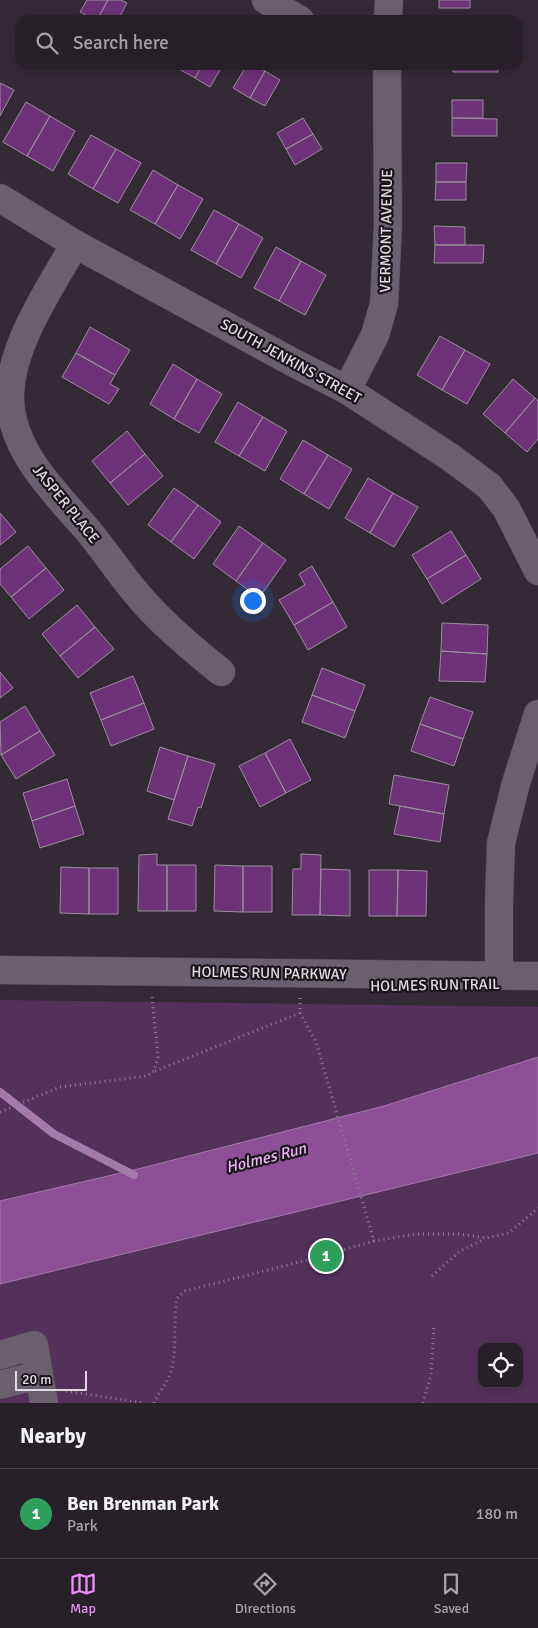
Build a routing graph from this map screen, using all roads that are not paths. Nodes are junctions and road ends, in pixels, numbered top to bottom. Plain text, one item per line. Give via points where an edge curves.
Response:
1 (266, 0) edge
2 (389, 0) edge
3 (292, 15) edge
4 (388, 15) edge
5 (387, 70) edge
6 (0, 198) edge
7 (74, 244) junction
8 (347, 390) junction
9 (538, 571) edge
10 (221, 672) dead end
11 (538, 714) edge
12 (0, 970) edge
13 (499, 976) junction
14 (538, 976) edge
15 (0, 1355) edge
16 (0, 1385) edge
17 (47, 1389) edge

1 - 3 street
2 - 4 street
5 - 8 street, VERMONT AVENUE via 388,225 384,304 375,335
6 - 7 street, SOUTH JENKINS STREET
7 - 8 street, SOUTH JENKINS STREET
7 - 10 street, JASPER PLACE via 28,329 13,368 10,400 16,430 42,478 142,600 180,639
8 - 9 street, SOUTH JENKINS STREET via 489,486 506,508
11 - 13 street via 501,843
12 - 13 street, HOLMES RUN PARKWAY
13 - 14 street, HOLMES RUN PARKWAY
15 - 17 street via 34,1345
16 - 17 street

